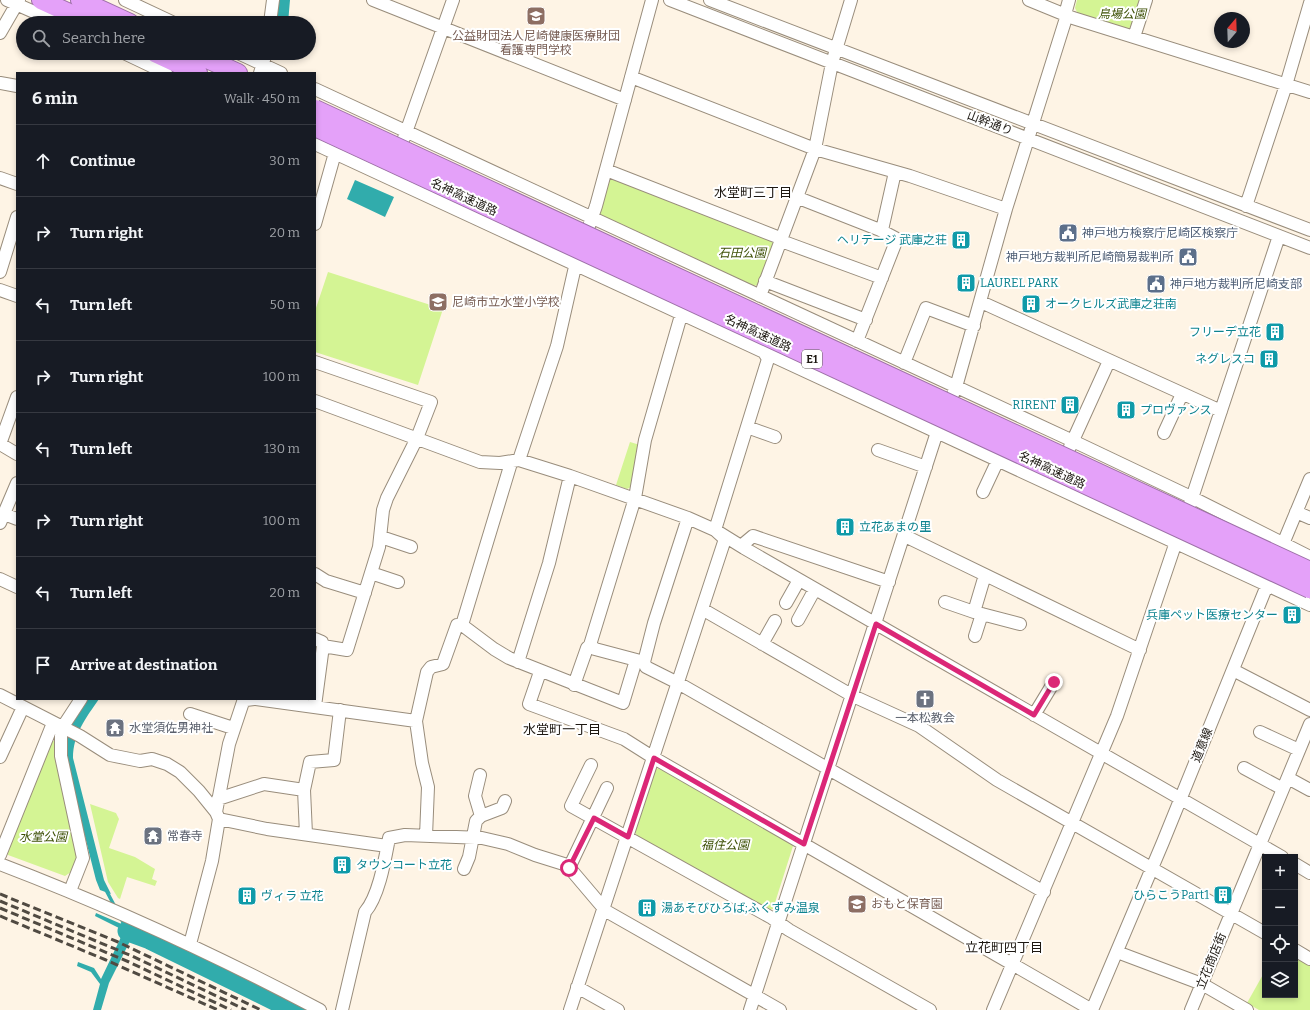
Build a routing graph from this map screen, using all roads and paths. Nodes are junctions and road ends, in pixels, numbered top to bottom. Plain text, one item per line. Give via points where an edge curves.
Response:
1 (41, 0) edge
2 (80, 0) edge
3 (125, 0) edge
4 (272, 0) edge
5 (372, 0) edge
6 (453, 0) edge
7 (652, 0) edge
8 (670, 0) edge
9 (710, 0) edge
10 (851, 0) edge
11 (1029, 0) edge
12 (1069, 0) edge
13 (1146, 0) edge
14 (14, 2) edge
15 (1310, 3) edge
16 (1066, 14) junction
17 (44, 16) edge
18 (76, 16) edge
19 (115, 16) edge
20 (159, 16) edge
21 (271, 16) edge
22 (443, 27) junction
23 (0, 33) edge
24 (1134, 37) junction
25 (836, 50) junction
26 (139, 60) edge
27 (171, 60) edge
28 (209, 60) edge
29 (248, 60) edge
30 (832, 63) junction
31 (262, 69) edge
32 (164, 72) edge
33 (196, 72) edge
34 (236, 72) edge
35 (276, 72) edge
36 (631, 77) junction
37 (0, 83) edge
38 (1286, 85) junction
39 (16, 86) edge
40 (316, 88) edge
41 (1310, 92) edge
42 (625, 100) junction
43 (316, 109) edge
44 (1033, 123) junction
45 (316, 127) edge
46 (407, 132) junction
47 (1028, 138) junction
48 (316, 144) edge
49 (815, 149) junction
50 (335, 153) junction
51 (606, 170) junction
52 (895, 172) junction
53 (387, 177) junction
54 (0, 178) edge
55 (16, 184) edge
56 (796, 197) junction
57 (1246, 206) junction
58 (1006, 210) junction
59 (592, 218) junction
60 (316, 220) edge
61 (16, 221) edge
62 (882, 230) junction
63 (1310, 230) edge
64 (1279, 236) junction
65 (780, 238) junction
66 (1310, 248) edge
67 (575, 264) junction
68 (701, 268) junction
69 (0, 272) edge
70 (882, 278) junction
71 (765, 281) junction
72 (0, 290) edge
73 (16, 296) edge
74 (760, 296) junction
75 (980, 302) junction
76 (781, 306) junction
77 (680, 312) junction
78 (866, 320) junction
79 (974, 326) junction
80 (857, 341) junction
81 (761, 350) junction
82 (1109, 361) junction
83 (316, 362) edge
84 (904, 363) junction
85 (956, 387) junction
86 (1182, 394) junction
87 (16, 400) edge
88 (316, 401) edge
89 (1221, 412) junction
90 (747, 427) junction
91 (937, 432) junction
92 (1164, 433) dead end
93 (775, 436) dead end
94 (417, 438) junction
95 (1073, 441) junction
96 (0, 444) edge
97 (878, 450) dead end
98 (16, 453) edge
99 (998, 460) junction
100 (515, 461) junction
101 (926, 466) junction
102 (570, 476) junction
103 (1310, 478) edge
104 (16, 485) edge
105 (1052, 485) junction
106 (983, 492) dead end
107 (635, 498) junction
108 (1193, 498) junction
109 (1296, 512) junction
110 (688, 518) junction
111 (1310, 518) edge
112 (2, 519) edge
113 (16, 519) edge
114 (715, 530) junction
115 (905, 536) junction
116 (381, 537) junction
117 (1176, 543) junction
118 (1283, 545) junction
119 (741, 546) junction
120 (411, 547) dead end
121 (1310, 557) edge
122 (1310, 571) edge
123 (371, 573) junction
124 (316, 575) edge
125 (985, 575) junction
126 (0, 579) edge
127 (799, 580) junction
128 (398, 582) dead end
129 (889, 582) junction
130 (1267, 585) junction
131 (16, 587) edge
132 (815, 589) junction
133 (1310, 589) edge
134 (365, 593) junction
135 (945, 602) dead end
136 (786, 603) dead end
137 (1310, 605) edge
138 (702, 609) junction
139 (978, 613) junction
140 (798, 620) dead end
141 (775, 621) dead end
142 (876, 624) junction
143 (1020, 624) dead end
144 (462, 625) junction
145 (975, 636) dead end
146 (319, 643) edge
147 (762, 644) junction
148 (590, 645) junction
149 (1140, 650) junction
150 (640, 661) junction
151 (518, 662) junction
152 (1233, 670) junction
153 (540, 672) junction
154 (1054, 682) dead end
155 (678, 683) junction
156 (574, 685) junction
157 (316, 690) edge
158 (849, 694) junction
159 (0, 695) edge
160 (80, 700) edge
161 (246, 700) edge
162 (264, 700) edge
163 (315, 700) edge
164 (315, 706) junction
165 (24, 707) junction
166 (340, 710) junction
167 (1310, 710) edge
168 (190, 714) dead end
169 (1034, 715) junction
170 (416, 721) junction
171 (1310, 724) edge
172 (60, 727) junction
173 (233, 728) junction
174 (1260, 732) dead end
175 (1299, 750) junction
176 (1101, 754) junction
177 (0, 757) edge
178 (654, 758) junction
179 (591, 765) dead end
180 (825, 767) junction
181 (1244, 768) dead end
182 (480, 775) dead end
183 (1286, 783) junction
184 (608, 788) dead end
185 (304, 790) junction
186 (1310, 790) edge
187 (218, 799) junction
188 (1180, 799) junction
189 (504, 801) dead end
190 (217, 815) junction
191 (481, 816) junction
192 (594, 818) junction
193 (1073, 822) junction
194 (306, 834) junction
195 (426, 836) junction
196 (472, 837) junction
197 (628, 837) junction
198 (801, 842) junction
199 (1260, 844) junction
200 (388, 846) junction
201 (1277, 854) edge
202 (0, 855) edge
203 (0, 864) edge
204 (1298, 866) edge
205 (569, 868) junction
206 (1152, 868) junction
207 (464, 869) dead end
208 (1310, 873) edge
209 (70, 891) junction
210 (1044, 892) junction
211 (604, 908) junction
212 (1230, 913) junction
213 (775, 920) junction
214 (1262, 931) edge
215 (190, 944) junction
216 (1117, 952) junction
217 (1298, 952) edge
218 (1310, 959) edge
219 (1013, 963) junction
220 (1202, 984) junction
221 (577, 987) junction
222 (751, 994) junction
223 (320, 1010) edge
224 (342, 1010) edge
225 (570, 1010) edge
226 (618, 1010) edge
227 (750, 1010) edge
228 (780, 1010) edge
229 (930, 1010) edge
230 (994, 1010) edge
231 (1092, 1010) edge
232 (1191, 1010) edge
233 (1247, 1010) edge

1 - 18 highway
2 - 19 highway
3 - 20 street
4 - 21 street
5 - 22 street
6 - 22 street
7 - 36 street
8 - 30 street, 山幹通り
9 - 25 street, 山幹通り
10 - 25 street
11 - 16 street
12 - 16 street
13 - 24 street
14 - 17 street
14 - 23 street
15 - 38 street
16 - 24 street
16 - 44 street
22 - 42 street
22 - 46 street
24 - 38 street
25 - 30 street
25 - 44 street, 山幹通り
26 - 32 street
27 - 33 highway
28 - 34 highway
29 - 31 street
30 - 47 street, 山幹通り
30 - 49 street
31 - 35 street
36 - 42 street
36 - 49 street
37 - 39 street
38 - 41 street
38 - 57 street
40 - 46 street
42 - 51 street
43 - 122 highway, 名神高速道路 / E1, bridge
44 - 47 street
44 - 57 street, 山幹通り
45 - 133 highway, 名神高速道路 / E1, bridge
46 - 53 street
46 - 59 street
47 - 58 street
47 - 64 street, 山幹通り
48 - 50 street
49 - 52 street
49 - 56 street
50 - 53 street
50 - 60 street
51 - 59 street
51 - 65 street
52 - 58 street
52 - 62 street
53 - 67 street
54 - 55 street
56 - 62 street
56 - 65 street
57 - 63 street, 山幹通り
58 - 75 street
59 - 67 street
59 - 68 street
61 - 69 street
62 - 70 street via 897,239
64 - 66 street, 山幹通り
64 - 89 street
65 - 70 street via 784,242
65 - 71 street
67 - 77 street
67 - 100 street via 557,346
68 - 74 street
68 - 77 street
70 - 78 street
71 - 74 street
71 - 78 street
72 - 73 street
74 - 76 street
75 - 79 street
75 - 82 street
76 - 80 street
76 - 81 street
77 - 81 street
77 - 107 street via 645,440
78 - 80 street
79 - 84 street via 926,308
79 - 85 street
80 - 84 street
81 - 90 street via 768,359
81 - 91 street
82 - 86 street
82 - 95 street
83 - 94 street via 431,402
84 - 85 street
85 - 91 street
85 - 95 street
86 - 89 street
86 - 92 street
87 - 96 street
88 - 94 street
89 - 108 street
90 - 93 street
90 - 114 street
91 - 99 street
91 - 101 street
94 - 100 street via 480,462
94 - 116 street via 387,498 382,516
95 - 105 street
95 - 108 street
96 - 98 street
97 - 101 street
99 - 105 street
99 - 106 street
100 - 102 street
100 - 144 street
101 - 115 street
102 - 107 street
102 - 151 street via 549,563
103 - 109 street, 道意線
104 - 112 street
105 - 117 street
107 - 110 street
107 - 148 street
108 - 117 street
108 - 118 street
109 - 111 street
109 - 118 street, 道意線
110 - 114 street
110 - 150 street
112 - 113 street
114 - 119 street
114 - 138 street via 725,539
115 - 125 street
115 - 129 street
116 - 120 street
116 - 123 street
117 - 130 street
117 - 149 street
118 - 121 street
118 - 130 street, 道意線
119 - 127 street
119 - 129 street via 753,536
123 - 128 street
123 - 134 street
124 - 134 street via 326,581
125 - 139 street
125 - 149 street
126 - 131 street
127 - 132 street
127 - 136 street
129 - 142 street
130 - 137 street
130 - 152 street, 道意線
132 - 140 street
132 - 142 street
134 - 146 street via 347,650
135 - 139 street
138 - 147 street
138 - 155 street
139 - 143 street
139 - 145 street
141 - 147 street
142 - 158 street
142 - 169 street
144 - 151 street via 494,649
144 - 170 street via 457,625 443,664 427,672
146 - 157 street
147 - 158 street
148 - 150 street via 595,649
148 - 156 street
149 - 176 street
150 - 155 street via 646,667
150 - 156 street via 623,703
151 - 153 street
152 - 167 street
152 - 188 street, 道意線
153 - 156 street
153 - 178 street via 529,704 624,739
154 - 169 street
155 - 178 street
155 - 180 street
158 - 180 street
158 - 193 street via 919,726 997,780
159 - 165 street
160 - 172 street
161 - 173 street
162 - 164 street
163 - 164 street
164 - 166 street
165 - 172 street
165 - 177 street
166 - 170 street
166 - 185 street via 334,760 310,762
168 - 173 street
169 - 176 street
170 - 195 street via 428,787
171 - 175 street, 立花商店街
172 - 190 street via 110,755 140,761 152,759 167,764 180,772 199,791
172 - 202 street
172 - 209 street via 61,756 83,858
173 - 187 street
174 - 175 street
175 - 183 street, 立花商店街
176 - 188 street
176 - 193 street
178 - 197 street
178 - 198 street
179 - 192 street via 571,806
180 - 198 street
180 - 210 street
181 - 183 street
182 - 191 street via 474,796
183 - 186 street
183 - 199 street, 立花商店街
184 - 192 street
185 - 187 street via 264,784
185 - 194 street
187 - 190 street
188 - 199 street
188 - 206 street, 道意線
189 - 191 street via 502,808
190 - 194 street
190 - 215 street via 212,861
191 - 196 street via 476,821
192 - 197 street
192 - 205 street
193 - 206 street
193 - 210 street
194 - 200 street
195 - 196 street
195 - 200 street via 393,836 389,838
196 - 205 street via 508,844
196 - 207 street
197 - 211 street
197 - 213 street
198 - 213 street
198 - 219 street
199 - 201 street
199 - 212 street, 立花商店街
200 - 224 street via 370,906 365,912
203 - 209 street
204 - 208 street
205 - 211 street
206 - 212 street
206 - 216 street, 道意線
209 - 215 street
210 - 219 street
211 - 221 street
211 - 222 street
212 - 214 street
212 - 220 street, 立花商店街
213 - 222 street
213 - 229 street
215 - 223 street
216 - 220 street
216 - 231 street, 道意線
217 - 218 street
219 - 230 street
219 - 231 street
220 - 232 street, 立花商店街
220 - 233 street
221 - 225 street
221 - 226 street
222 - 227 street
222 - 228 street

